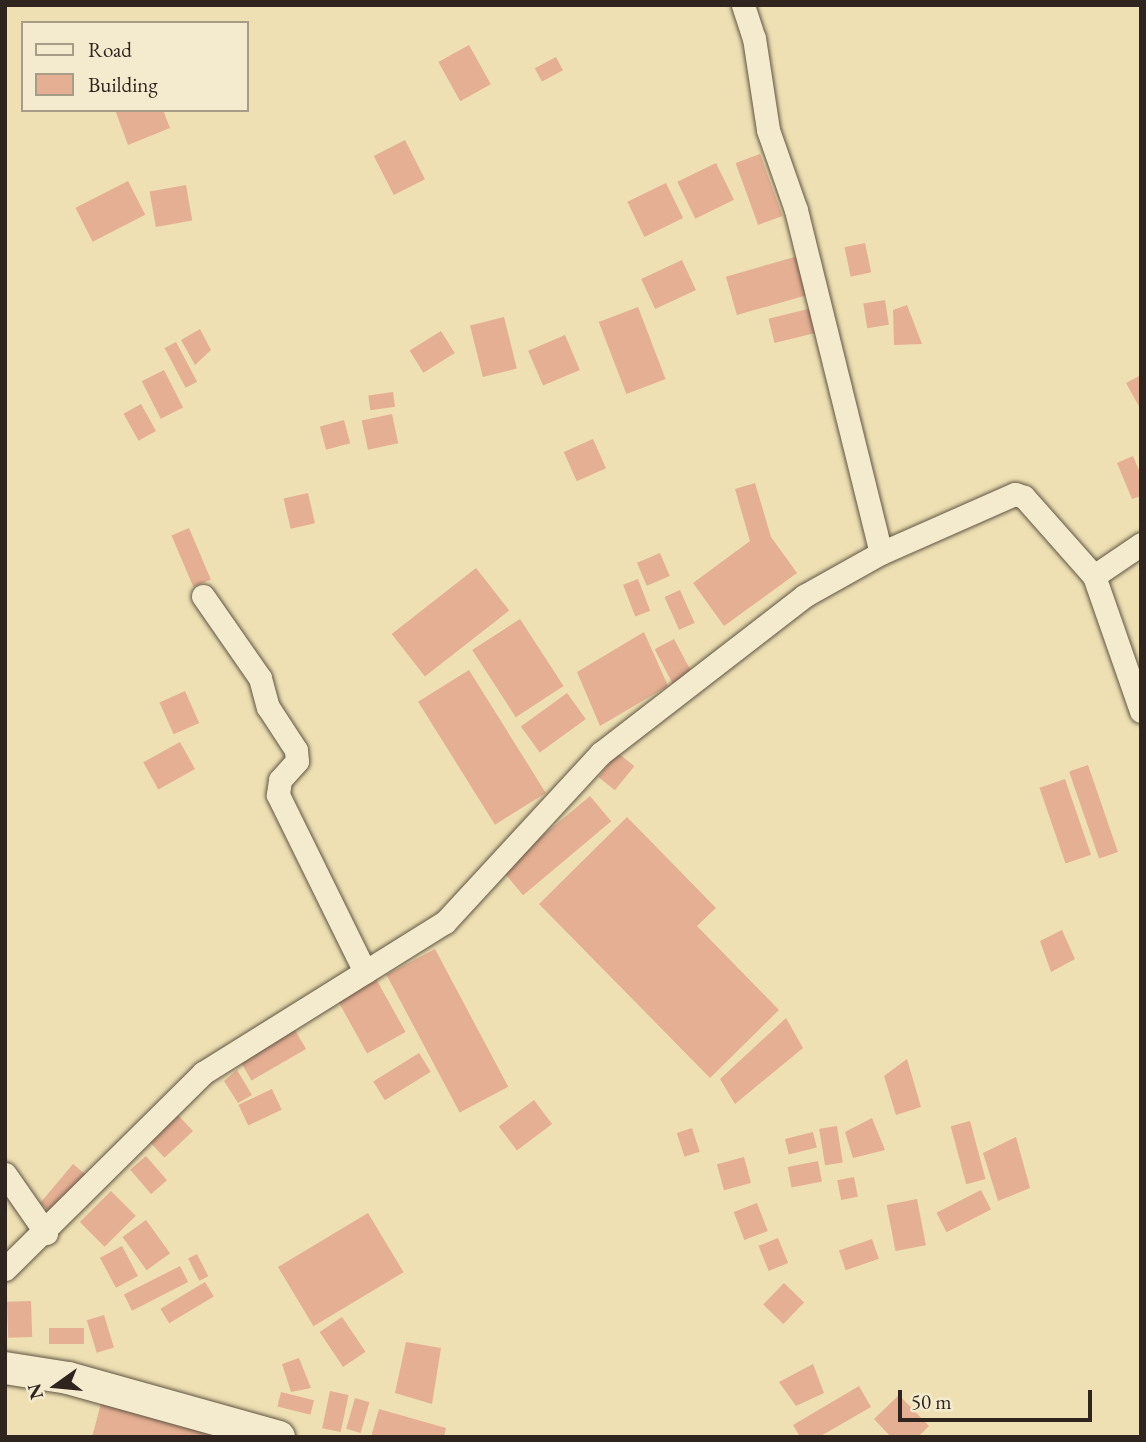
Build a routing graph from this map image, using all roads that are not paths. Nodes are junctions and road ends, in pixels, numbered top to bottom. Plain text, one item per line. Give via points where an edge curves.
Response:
1 (743, 5) edge
2 (1141, 544) edge
3 (881, 553) junction
4 (1094, 576) junction
5 (203, 596) dead end
6 (1141, 710) edge
7 (365, 972) junction
8 (5, 1174) edge
9 (46, 1233) junction
10 (5, 1269) edge
11 (5, 1368) edge
12 (279, 1437) edge

1 - 3 street via 754,38 768,130 796,210
2 - 4 street
3 - 4 street via 1015,494 1024,496
3 - 7 street via 804,596 601,753 445,922
4 - 6 street
5 - 7 street via 260,678 268,706 296,750 297,761 280,780 278,795
7 - 9 street via 203,1073
8 - 9 street
9 - 10 street
11 - 12 main road via 68,1378

